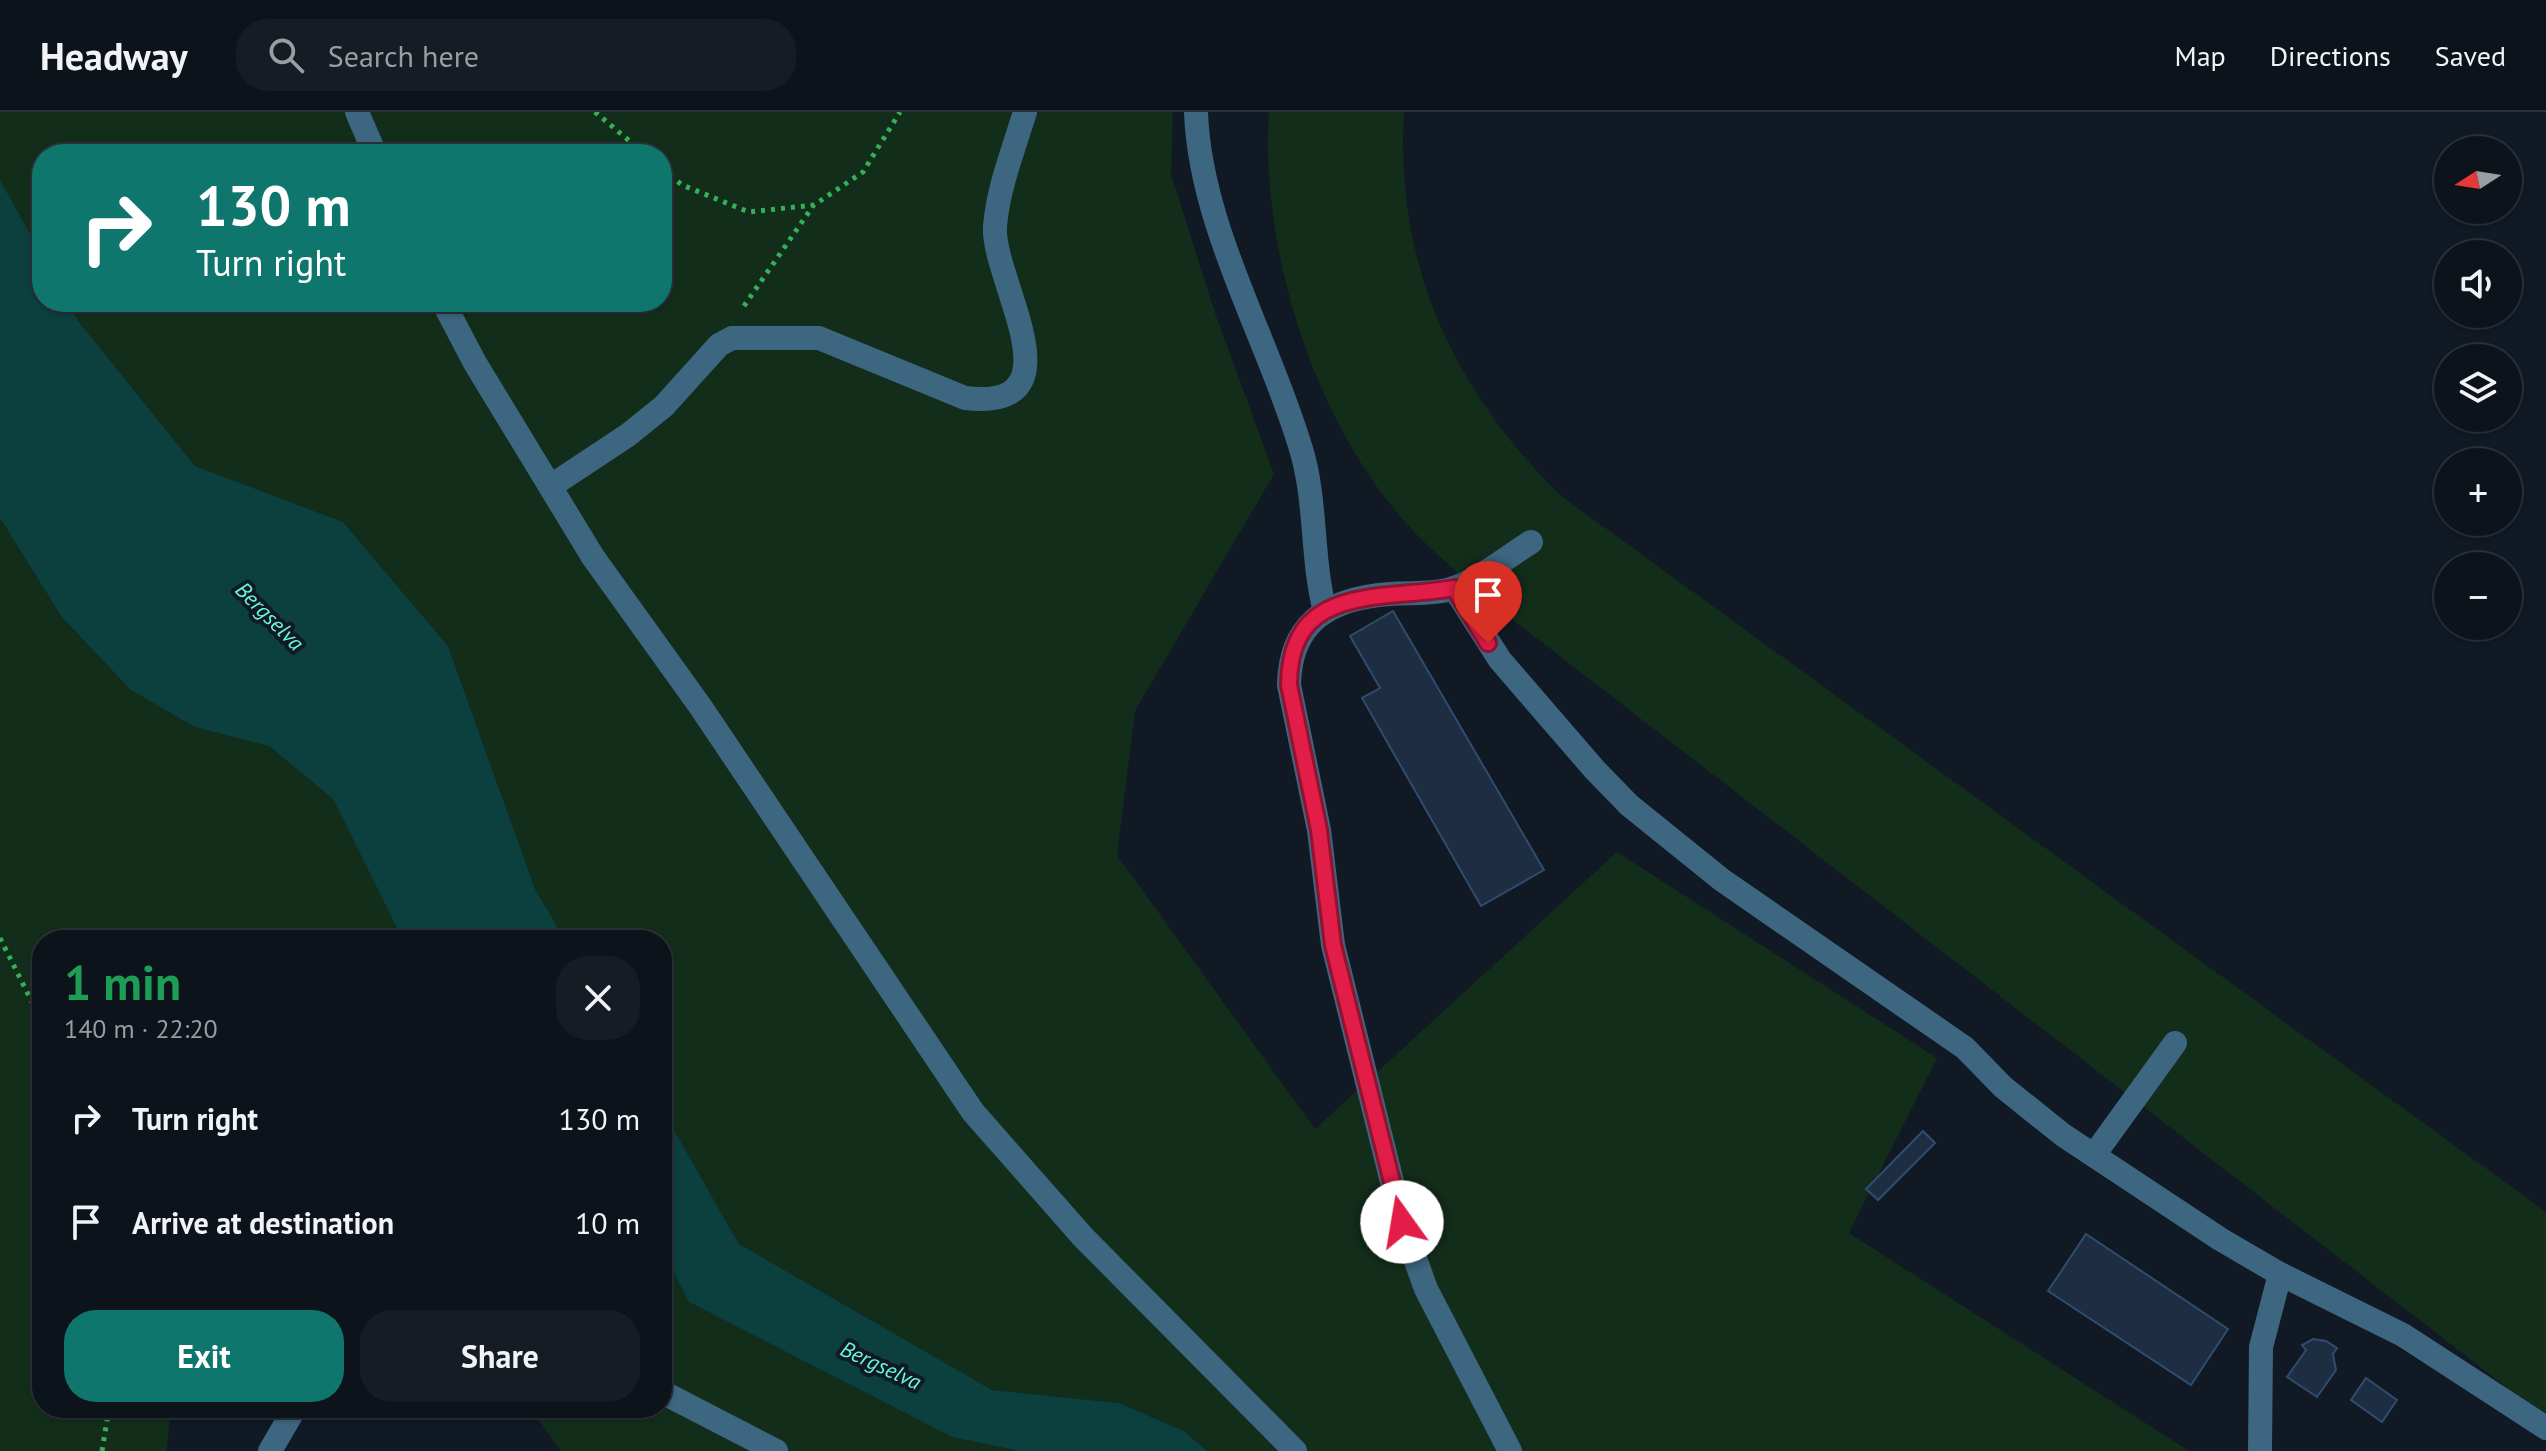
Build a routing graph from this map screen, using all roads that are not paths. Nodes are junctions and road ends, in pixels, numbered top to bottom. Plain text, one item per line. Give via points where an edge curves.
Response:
1 (357, 112) edge
2 (1025, 112) edge
3 (1196, 112) edge
4 (371, 144) edge
5 (448, 312) edge
6 (551, 486) junction
7 (1531, 542) dead end
8 (1454, 588) junction
9 (1325, 611) junction
10 (2175, 1043) dead end
11 (2094, 1155) junction
12 (2280, 1274) junction
13 (672, 1397) edge
14 (289, 1418) edge
15 (2546, 1428) edge
16 (270, 1451) edge
17 (776, 1451) edge
18 (1295, 1451) edge
19 (1510, 1451) edge
20 (2260, 1451) edge

1 - 4 street
2 - 6 street via 995,226 997,252 1027,357 1022,380 1008,394 965,398 819,338 744,336 719,345 664,406
3 - 9 street via 1219,230 1301,447 1315,573
5 - 6 street
6 - 18 street via 593,557 700,706 973,1112 1083,1237
7 - 8 street
8 - 9 street via 1358,597
8 - 11 street via 1500,660 1636,812 1722,880 1965,1048 2003,1087
9 - 19 street via 1298,639 1289,685 1319,830 1333,945 1414,1258
10 - 11 street
11 - 12 street
12 - 15 street via 2403,1335
12 - 20 street via 2261,1347
13 - 17 street
14 - 16 street

